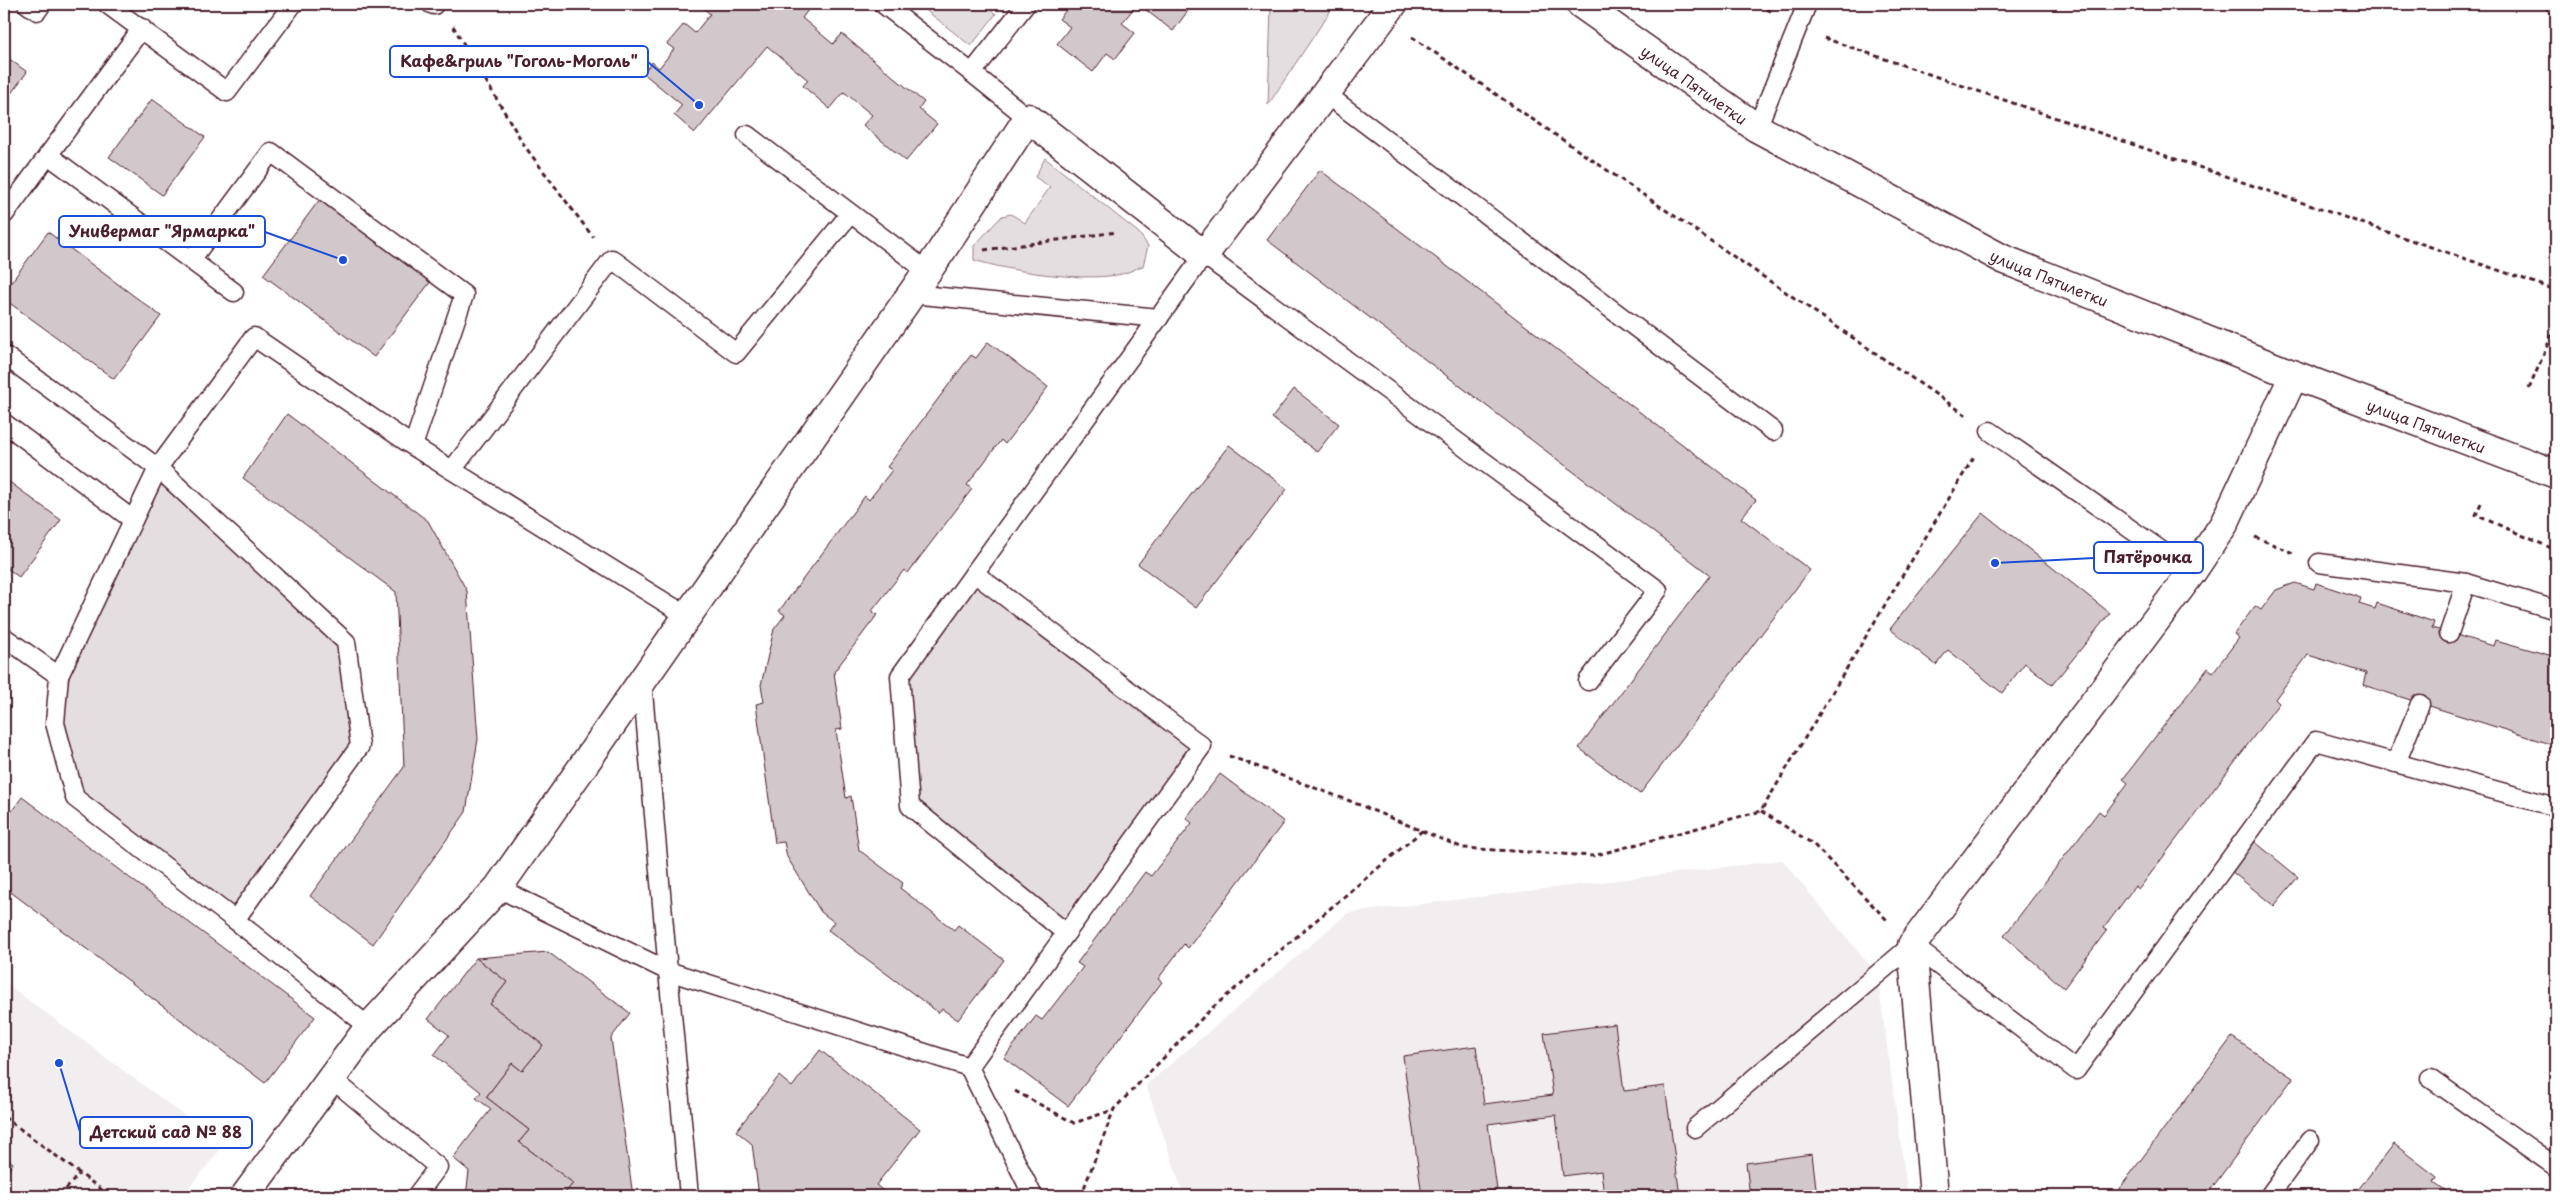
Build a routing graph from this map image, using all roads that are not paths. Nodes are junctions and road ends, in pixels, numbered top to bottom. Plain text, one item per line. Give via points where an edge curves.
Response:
1 (27, 4) edge
2 (42, 4) edge
3 (106, 4) edge
4 (293, 4) edge
5 (883, 4) edge
6 (1026, 4) edge
7 (1581, 4) edge
8 (1807, 4) edge
9 (1385, 7) edge
10 (142, 28) junction
11 (972, 73) junction
12 (1326, 94) junction
13 (1028, 118) junction
14 (1757, 128) junction
15 (747, 134) dead end
16 (48, 155) junction
17 (850, 214) junction
18 (4, 215) edge
19 (1204, 255) junction
20 (191, 260) junction
21 (934, 262) junction
22 (234, 292) dead end
23 (911, 294) junction
24 (1159, 318) junction
25 (4, 355) edge
26 (2294, 375) junction
27 (4, 423) edge
28 (1773, 431) dead end
29 (1990, 431) road end
30 (413, 446) junction
31 (158, 468) junction
32 (452, 470) junction
33 (2556, 474) edge
34 (133, 520) junction
35 (2319, 563) road end
36 (2192, 572) junction
37 (974, 573) junction
38 (2466, 583) junction
39 (2556, 610) edge
40 (687, 616) junction
41 (2449, 633) dead end
42 (4, 637) edge
43 (58, 676) junction
44 (642, 681) junction
45 (1588, 681) dead end
46 (2420, 704) dead end
47 (2396, 763) junction
48 (2556, 807) edge
49 (498, 888) junction
50 (235, 920) junction
51 (1066, 933) junction
52 (1912, 945) junction
53 (668, 971) junction
54 (369, 1027) junction
55 (969, 1067) junction
56 (331, 1078) junction
57 (2430, 1078) dead end
58 (1695, 1128) dead end
59 (2310, 1140) dead end
60 (2556, 1167) edge
61 (245, 1196) edge
62 (416, 1196) edge
63 (689, 1196) edge
64 (1033, 1196) edge
65 (1934, 1196) edge
66 (2269, 1196) edge

1 - 2 lane via 37,11
3 - 10 lane
4 - 10 lane via 227,92
5 - 11 lane
6 - 11 lane
7 - 14 street, улица Пятилетки
8 - 14 lane
9 - 12 street
10 - 16 lane
11 - 13 lane
12 - 19 street
12 - 28 lane
13 - 19 street
13 - 21 street
14 - 26 street, улица Пятилетки via 2003,259
15 - 17 lane
16 - 18 lane
16 - 20 lane
17 - 21 lane
17 - 32 lane via 736,353 612,259
19 - 24 lane
19 - 45 lane via 1658,590
20 - 22 lane
20 - 30 lane via 271,152 464,295
21 - 23 street
23 - 24 lane
23 - 40 street
24 - 37 lane
25 - 31 lane
26 - 33 street, улица Пятилетки
26 - 36 street via 2224,524
27 - 34 lane
29 - 36 lane
30 - 31 lane via 254,337
30 - 32 lane
31 - 34 lane
31 - 50 lane via 346,642 360,746
32 - 40 lane
34 - 43 lane
35 - 38 lane
36 - 52 street
37 - 51 lane via 900,676 910,806
37 - 51 lane via 1202,746
38 - 39 lane
38 - 41 lane
40 - 44 street
42 - 43 lane
43 - 50 lane via 55,723 75,798
44 - 49 street
44 - 53 lane
46 - 47 lane
47 - 48 lane
47 - 52 lane via 2316,741 2076,1070
49 - 53 lane
49 - 54 street
50 - 54 lane
51 - 55 lane
52 - 58 lane
52 - 65 street
53 - 55 lane
53 - 63 lane
54 - 56 street
55 - 64 lane
56 - 61 street
56 - 62 lane via 438,1167
57 - 60 lane
59 - 66 lane

